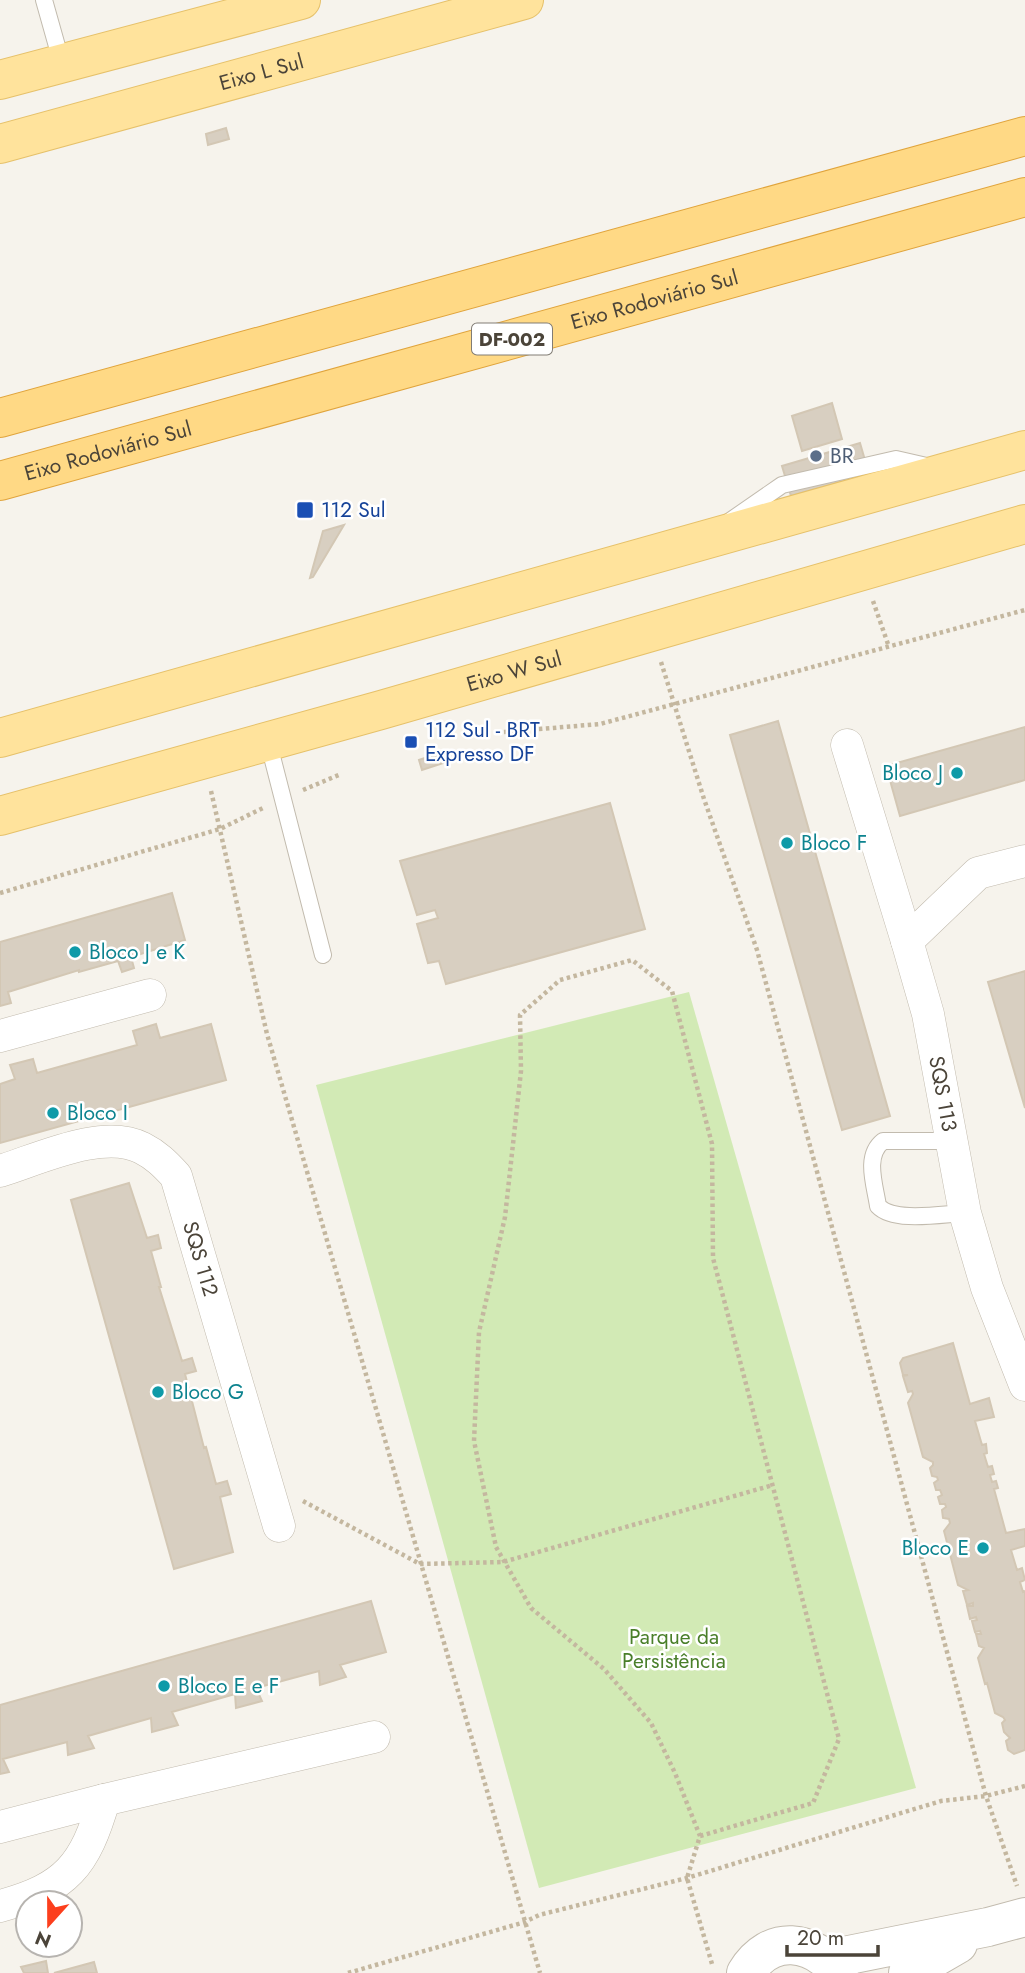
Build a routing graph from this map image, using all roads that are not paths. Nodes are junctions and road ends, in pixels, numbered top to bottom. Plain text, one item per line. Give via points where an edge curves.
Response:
1 (44, 0) edge
2 (301, 0) edge
3 (524, 0) edge
4 (62, 64) junction
5 (0, 80) edge
6 (1025, 136) edge
7 (0, 144) edge
8 (1025, 197) edge
9 (0, 418) edge
10 (1025, 450) edge
11 (0, 481) edge
12 (1025, 524) edge
13 (0, 738) edge
14 (268, 741) junction
15 (847, 745) dead end
16 (0, 816) edge
17 (1025, 861) edge
18 (907, 941) junction
19 (323, 955) dead end
20 (150, 995) dead end
21 (0, 1036) edge
22 (951, 1141) junction
23 (0, 1171) edge
24 (965, 1213) junction
25 (1025, 1385) edge
26 (279, 1526) dead end
27 (374, 1737) dead end
28 (104, 1800) junction
29 (0, 1827) edge
30 (0, 1906) edge
31 (1023, 1908) edge
32 (988, 1927) junction
33 (834, 1966) edge
34 (746, 1973) edge
35 (908, 1973) edge

1 - 4 lane
2 - 4 main road
3 - 7 main road, Eixo L Sul
4 - 5 main road
6 - 9 highway
8 - 11 highway, Eixo Rodoviário Sul / DF-002
10 - 13 main road
12 - 14 main road, Eixo W Sul
14 - 16 main road, Eixo W Sul
14 - 19 lane
15 - 18 street, SQS 113
17 - 18 street via 978,873
18 - 22 street, SQS 113 via 928,1014
20 - 21 street
22 - 24 street, SQS 113
22 - 24 lane via 883,1141 877,1146 871,1158 878,1206 899,1216
23 - 26 street, SQS 112 via 82,1145 116,1140 140,1146 176,1176
24 - 25 street, SQS 113 via 987,1288
27 - 28 street
28 - 29 street
28 - 30 street via 94,1835 76,1866 54,1885
31 - 32 street
32 - 33 street
32 - 35 street
33 - 34 street via 810,1948 790,1945 770,1950

